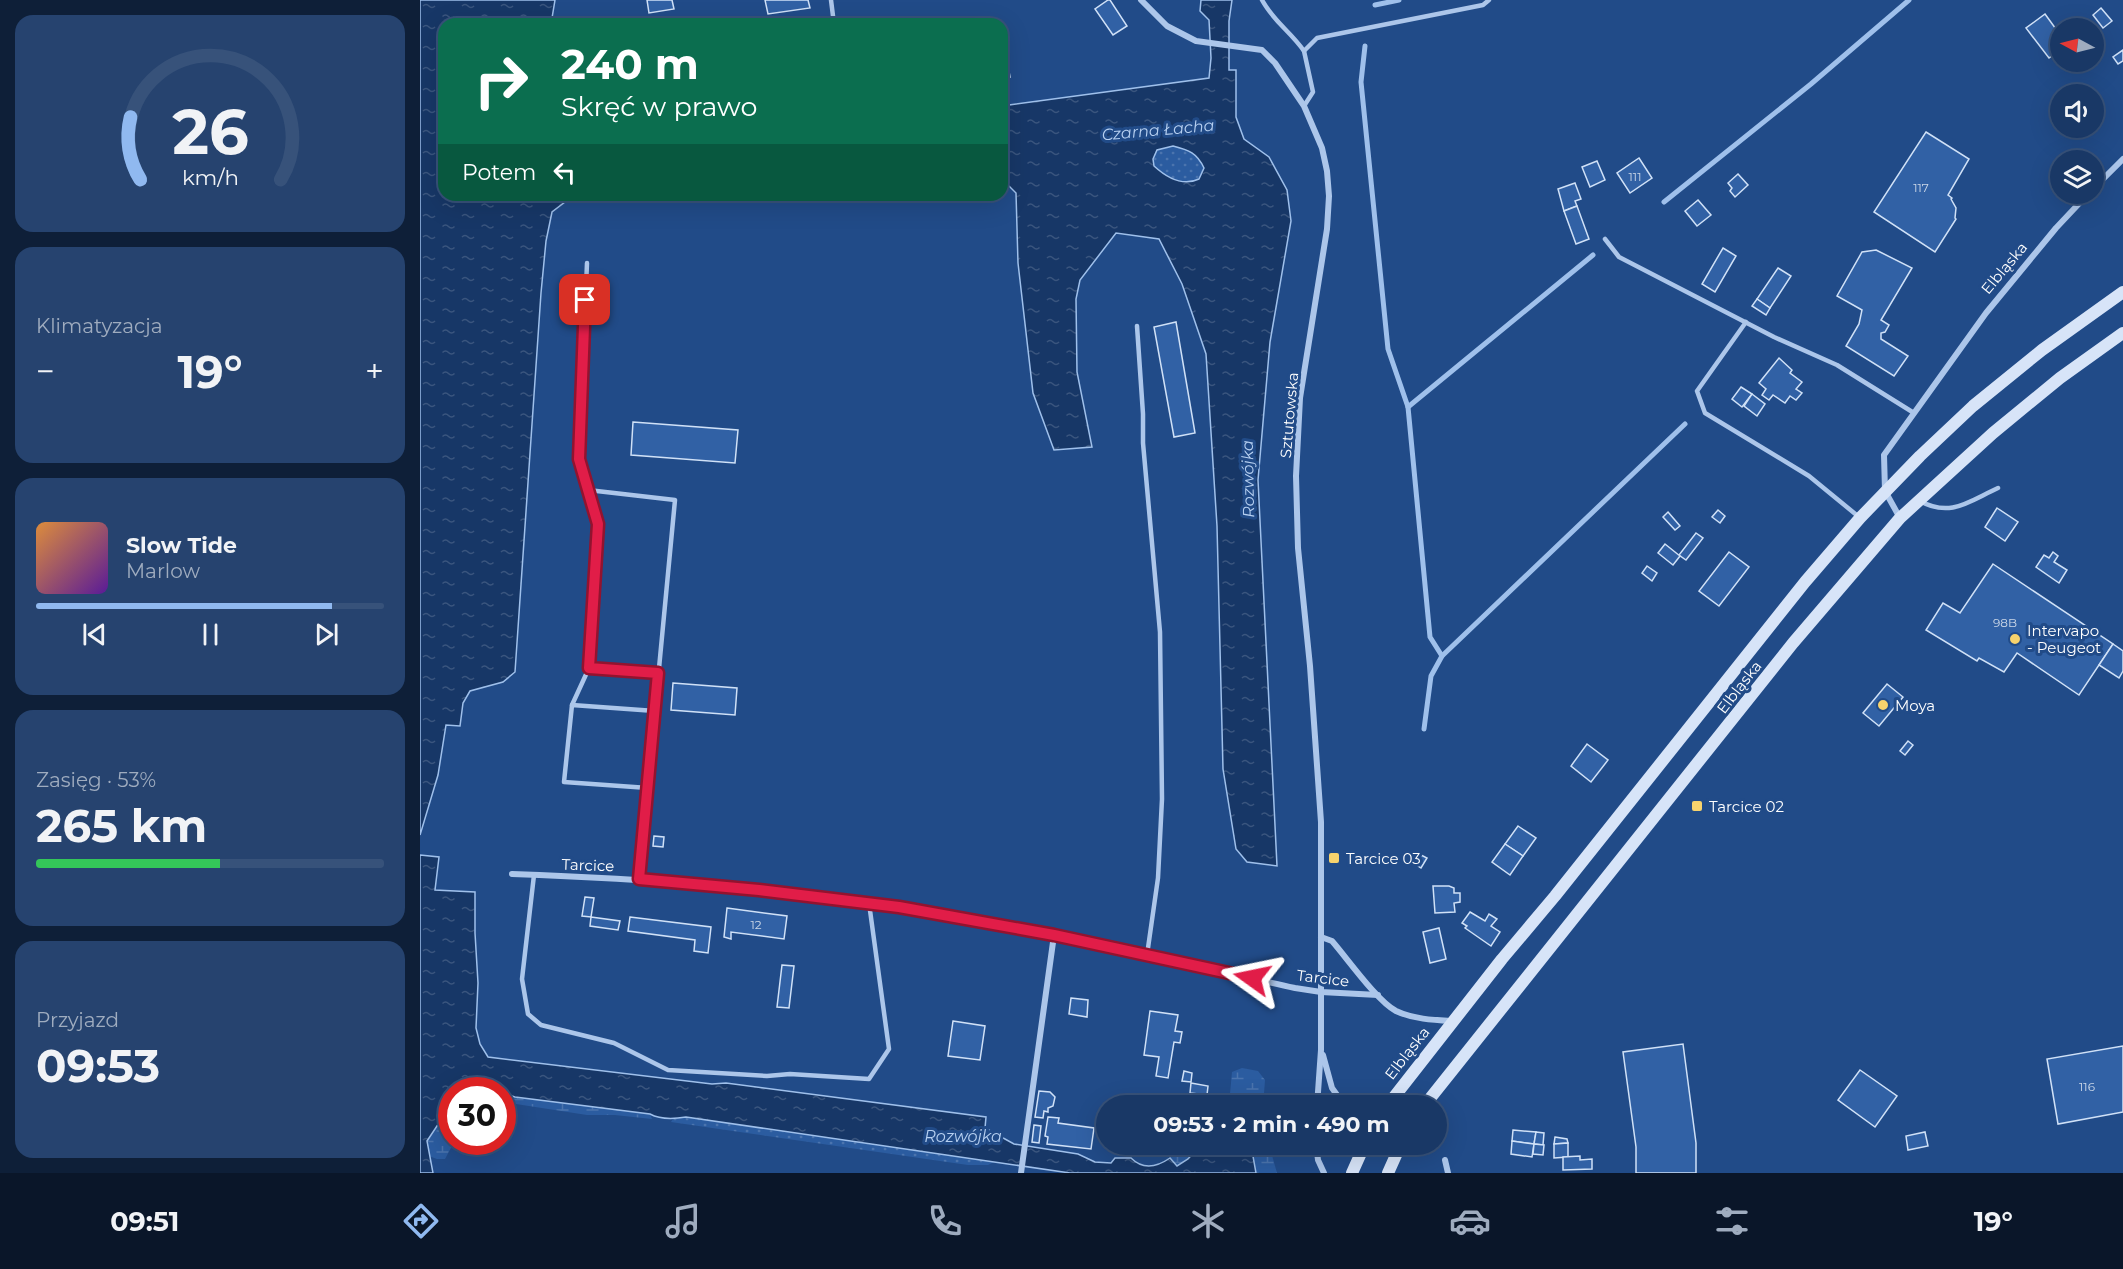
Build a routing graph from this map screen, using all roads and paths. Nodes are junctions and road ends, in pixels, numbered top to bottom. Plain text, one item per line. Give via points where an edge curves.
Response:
1 (831, 0) edge
2 (1141, 0) edge
3 (1262, 0) edge
4 (1489, 0) edge
5 (833, 18) edge
6 (1304, 51) junction
7 (1304, 106) junction
8 (2123, 159) edge
9 (2104, 178) edge
10 (2079, 204) edge
11 (1605, 239) dead end
12 (587, 263) dead end
13 (2123, 292) edge
14 (1746, 322) junction
15 (1137, 326) dead end
16 (2123, 333) edge
17 (1914, 414) junction
18 (1998, 488) dead end
19 (588, 490) junction
20 (1885, 490) junction
21 (1919, 500) junction
22 (1860, 518) junction
23 (1900, 518) junction
24 (589, 668) junction
25 (658, 673) junction
26 (572, 705) junction
27 (655, 711) junction
28 (648, 788) junction
29 (512, 874) dead end
30 (534, 875) junction
31 (639, 879) junction
32 (869, 903) junction
33 (1054, 935) junction
34 (1321, 938) junction
35 (1147, 955) junction
36 (1321, 992) junction
37 (1378, 995) junction
38 (1452, 1022) junction
39 (1321, 1050) junction
40 (1318, 1095) edge
41 (1337, 1095) edge
42 (1396, 1095) edge
43 (1433, 1095) edge
44 (1317, 1155) edge
45 (1360, 1155) edge
46 (1395, 1155) edge
47 (1446, 1160) dead end
48 (1021, 1173) edge
49 (1324, 1173) edge
50 (1352, 1173) edge
51 (1388, 1173) edge
52 (1448, 1173) edge

1 - 5 lane
2 - 7 street, Sztutowska via 1167,26 1196,41 1262,50
3 - 6 lane via 1270,16
4 - 6 lane via 1483,5 1317,38
6 - 7 lane via 1313,92
7 - 34 street, Sztutowska via 1322,148 1329,196 1300,398 1296,476 1298,548 1321,822
8 - 9 street
10 - 17 street, Elbląska via 1986,313
11 - 14 lane via 1619,256
12 - 19 lane via 579,459
13 - 20 main road, Elbląska via 1973,406
14 - 17 lane via 1837,365
14 - 22 lane via 1697,391 1705,413 1809,476
15 - 35 lane via 1160,632 1162,811
16 - 21 main road, Elbląska via 2001,426
17 - 20 street, Elbląska via 1884,455
18 - 21 lane via 1950,509 1931,507
19 - 24 lane via 598,524
19 - 25 lane via 675,500
20 - 22 main road, Elbląska
20 - 23 street
21 - 23 main road, Elbląska
22 - 38 main road, Elbląska
23 - 43 main road, Elbląska via 1793,643
24 - 25 lane
24 - 26 lane
25 - 27 lane
26 - 27 lane
26 - 28 lane via 564,782
27 - 28 lane
28 - 31 lane
29 - 30 street, Tarcice
30 - 31 street, Tarcice
30 - 32 lane via 522,980 528,1014 541,1025 614,1043 669,1070 869,1079 889,1049
31 - 32 street, Tarcice
32 - 33 street, Tarcice
33 - 35 street, Tarcice
33 - 48 street
34 - 36 street, Sztutowska
34 - 37 street via 1332,941
35 - 36 street, Tarcice
36 - 37 street, Tarcice
36 - 39 street, Sztutowska
37 - 38 street via 1394,1010 1421,1019
38 - 42 main road, Elbląska
39 - 40 street, Sztutowska
39 - 41 street, Sztutowska
44 - 49 street
45 - 50 main road
46 - 51 main road
47 - 52 street

